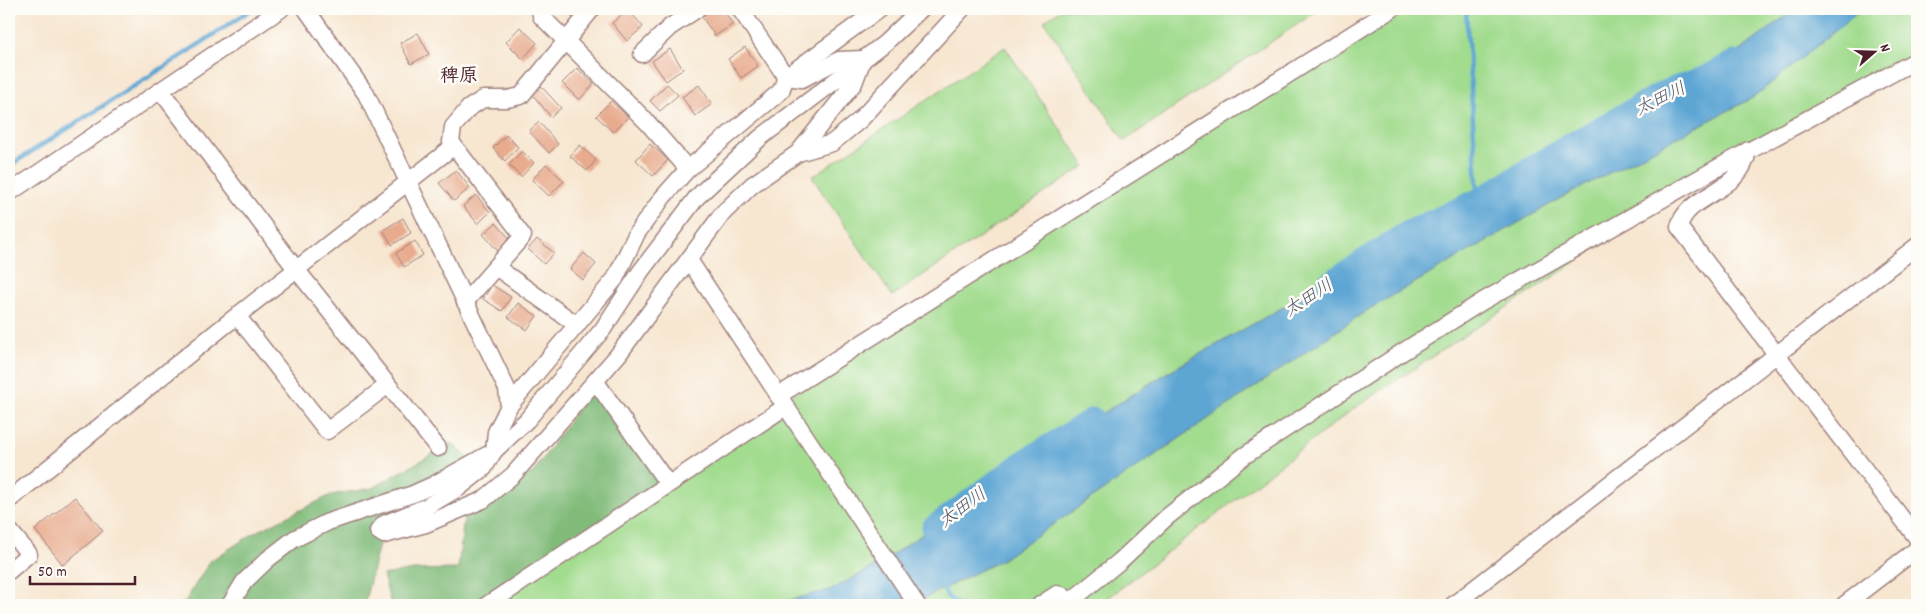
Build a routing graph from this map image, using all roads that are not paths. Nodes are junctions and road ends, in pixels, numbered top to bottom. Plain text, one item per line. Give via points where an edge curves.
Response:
1 (306, 9) edge
2 (540, 9) edge
3 (592, 9) edge
4 (697, 9) edge
5 (740, 9) edge
6 (879, 9) edge
7 (921, 9) edge
8 (962, 9) edge
9 (1392, 9) edge
10 (275, 10) edge
11 (565, 41) junction
12 (642, 54) dead end
13 (863, 59) junction
14 (1917, 60) edge
15 (786, 77) junction
16 (161, 90) junction
17 (454, 146) junction
18 (1748, 150) junction
19 (798, 152) junction
20 (688, 169) junction
21 (407, 182) junction
22 (9, 193) edge
23 (1917, 246) edge
24 (689, 260) junction
25 (496, 267) junction
26 (296, 269) junction
27 (465, 302) junction
28 (238, 317) junction
29 (577, 325) junction
30 (1778, 354) junction
31 (596, 382) junction
32 (388, 385) junction
33 (509, 406) junction
34 (784, 406) junction
35 (438, 448) dead end
36 (494, 451) junction
37 (668, 484) junction
38 (9, 500) edge
39 (9, 530) edge
40 (1917, 538) edge
41 (1917, 549) edge
42 (9, 571) edge
43 (1068, 604) edge
44 (230, 605) edge
45 (487, 605) edge
46 (916, 605) edge
47 (1040, 605) edge
48 (1453, 605) edge
49 (1844, 605) edge

1 - 21 street via 366,94
2 - 11 street via 541,16
3 - 11 street
4 - 12 street via 670,27
5 - 15 street
6 - 15 street
7 - 13 street
8 - 19 street via 860,120 832,143
9 - 34 street
10 - 16 street
11 - 17 street via 521,96 483,99 469,108 453,127 450,142
11 - 20 street via 648,122
13 - 15 street via 839,60 802,79
13 - 19 street via 854,83
13 - 36 street via 760,138 697,197 641,271 603,329 527,420
14 - 18 street
15 - 20 street via 780,90
16 - 22 street
16 - 26 street
17 - 21 street
17 - 25 street via 523,236
18 - 30 street via 1746,162 1728,185 1694,206 1682,218 1680,227
18 - 43 street via 1483,301 1244,456 1167,517
19 - 24 street via 752,185 723,214
20 - 29 street via 637,233 615,279
21 - 26 street
21 - 27 street
23 - 30 street
24 - 31 street
24 - 34 street
25 - 27 street
25 - 29 street
26 - 28 street
26 - 32 street
27 - 33 street via 507,389
28 - 32 street via 327,431
28 - 38 street
29 - 33 street
30 - 40 street
30 - 48 street
31 - 36 street via 513,475 483,500 426,524 384,536 378,531 384,524 426,507 460,487 484,468
31 - 37 street
32 - 35 street
33 - 36 street via 496,432
34 - 37 street
34 - 46 street
36 - 44 street via 413,494 328,522 294,540 244,582
37 - 45 street
39 - 42 street via 29,554
41 - 49 street
43 - 47 street via 1062,595 1057,594

